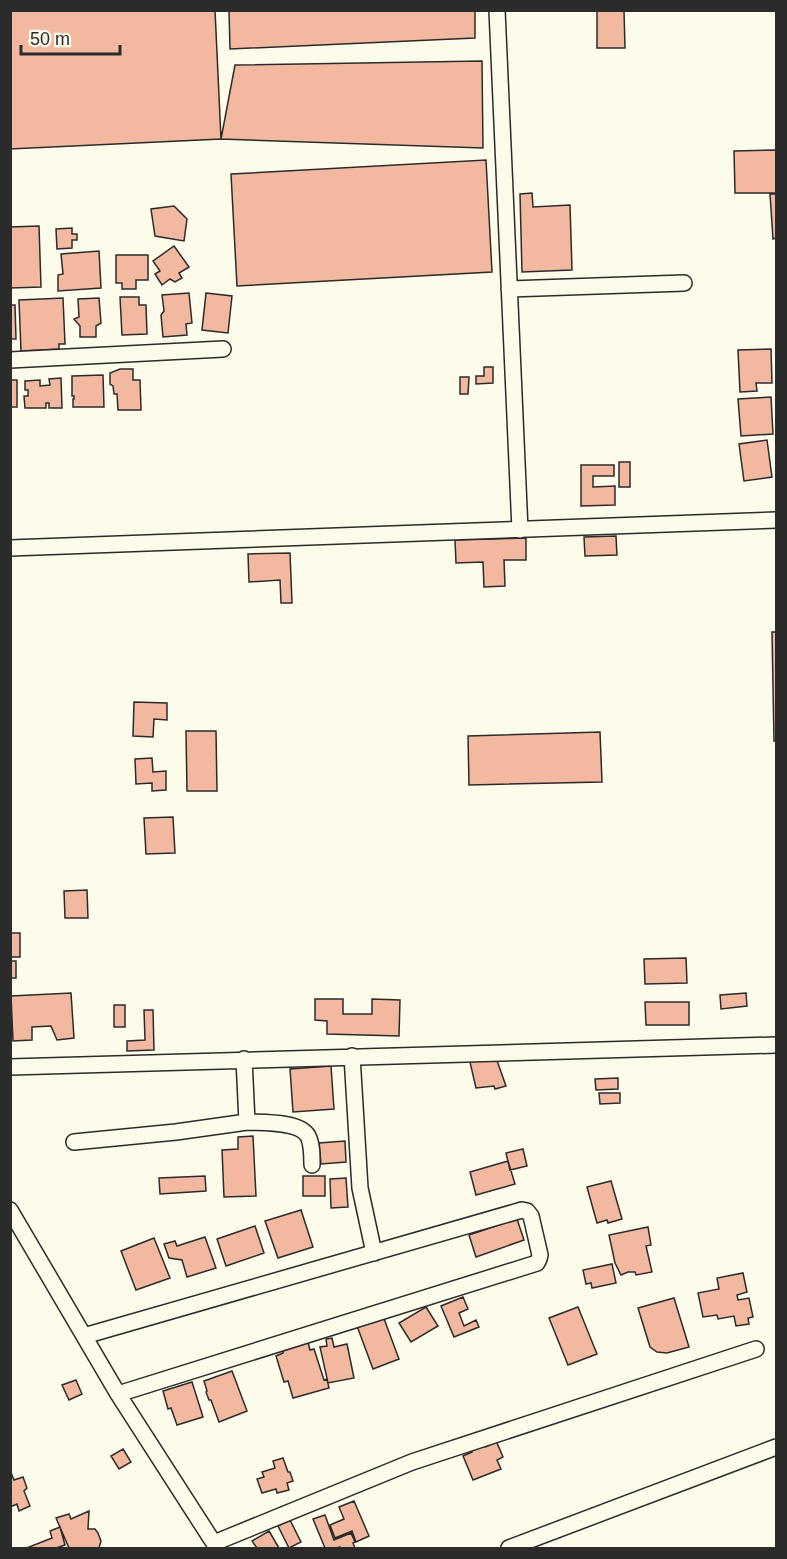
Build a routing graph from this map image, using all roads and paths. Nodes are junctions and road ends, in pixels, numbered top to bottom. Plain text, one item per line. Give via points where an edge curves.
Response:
1 (497, 10) edge
2 (684, 283) dead end
3 (509, 289) junction
4 (223, 349) dead end
5 (10, 360) edge
6 (777, 520) edge
7 (520, 530) junction
8 (10, 548) edge
9 (777, 1046) edge
10 (352, 1056) junction
11 (244, 1059) junction
12 (10, 1067) edge
13 (247, 1122) junction
14 (74, 1142) dead end
15 (312, 1165) dead end
16 (10, 1210) edge
17 (374, 1253) junction
18 (84, 1336) junction
19 (756, 1349) dead end
20 (118, 1394) junction
21 (777, 1447) edge
22 (215, 1546) edge
23 (509, 1548) edge

1 - 3 street
2 - 3 street
3 - 7 street
4 - 5 street
6 - 7 street
7 - 8 street
9 - 10 street
10 - 11 street
10 - 17 street via 360,1188
11 - 12 street
11 - 13 street
13 - 14 street
13 - 15 street via 302,1129 308,1137
16 - 18 street
17 - 18 street
17 - 20 street via 522,1210 531,1215 540,1259
18 - 20 street
19 - 22 street via 412,1462
20 - 22 street
21 - 23 street

